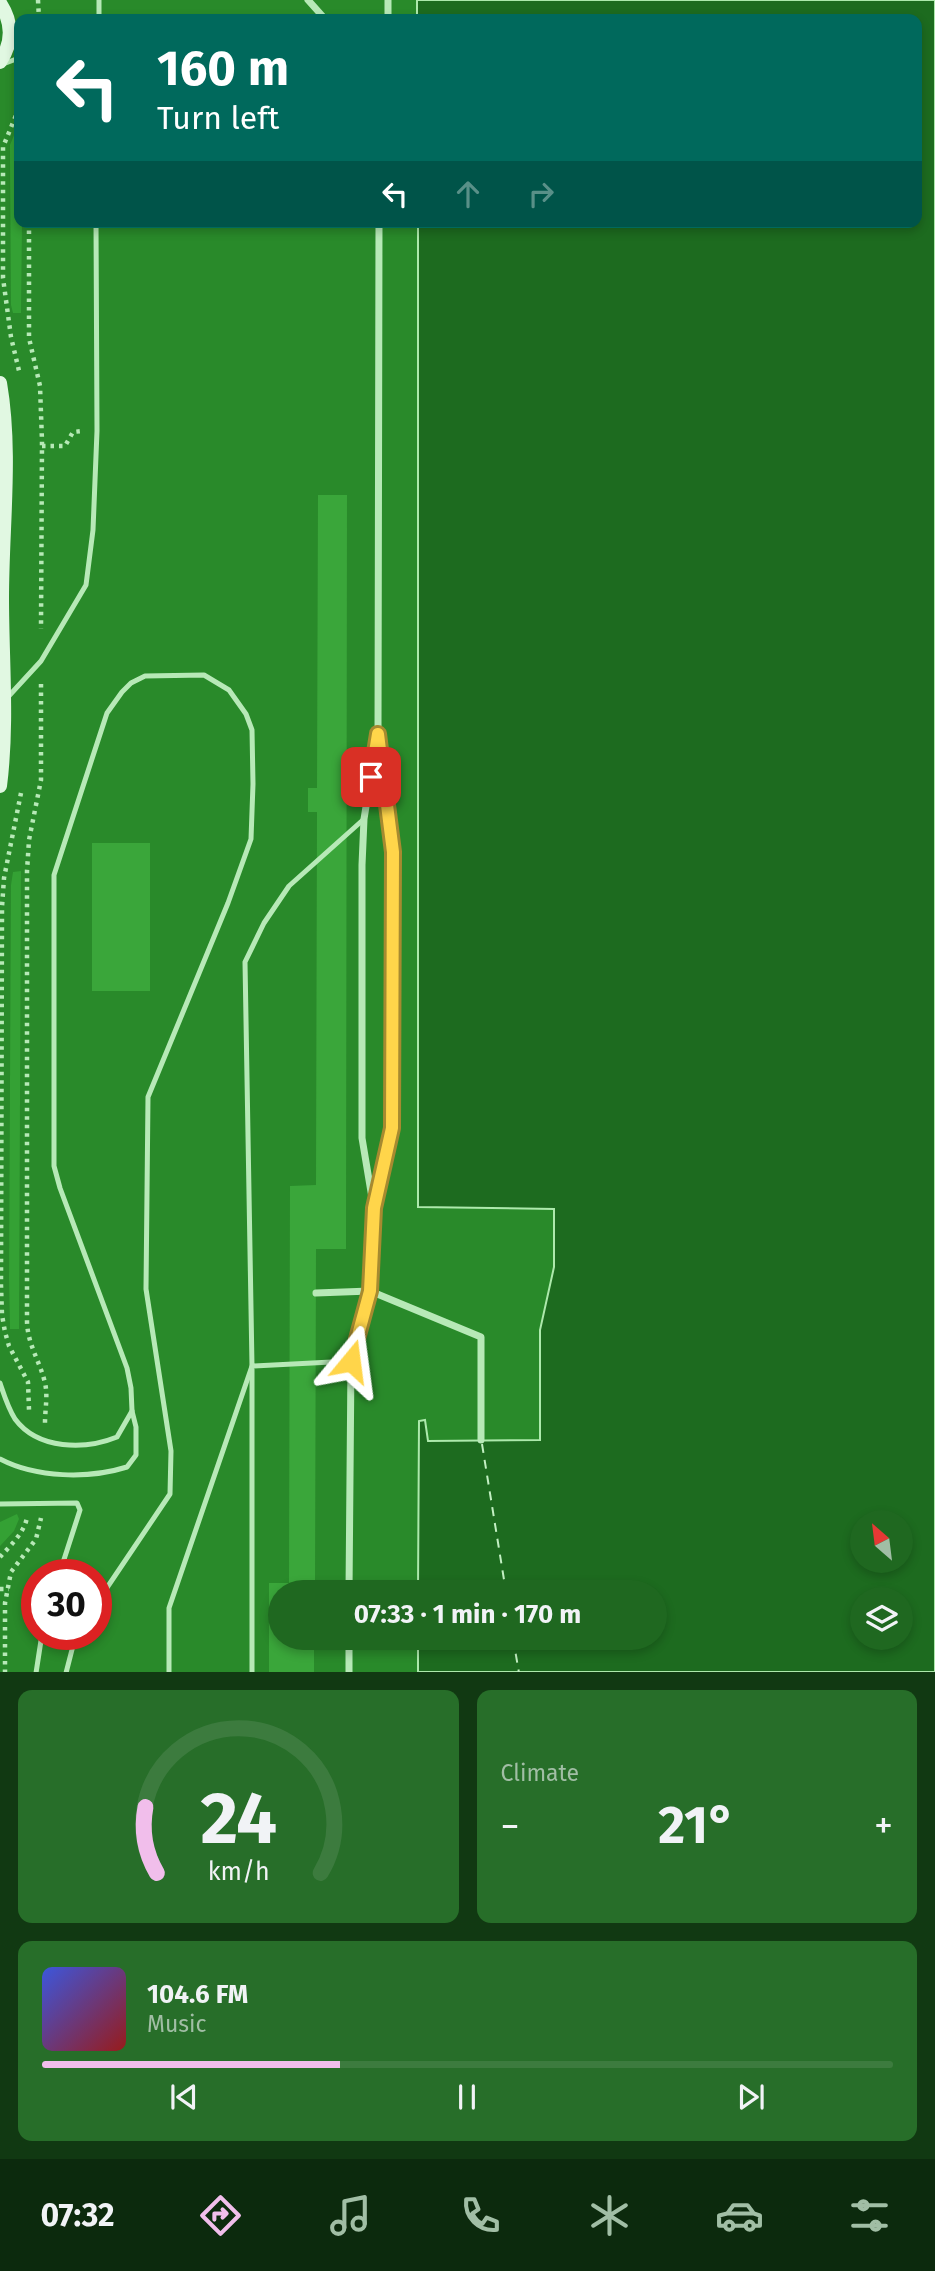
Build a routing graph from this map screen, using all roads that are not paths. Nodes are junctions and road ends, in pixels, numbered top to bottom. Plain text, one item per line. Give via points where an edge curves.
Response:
1 (308, 0) edge
2 (9, 12) edge
3 (321, 14) edge
4 (0, 64) edge
5 (96, 228) edge
6 (379, 228) edge
7 (0, 383) edge
8 (5, 701) junction
9 (378, 734) junction
10 (0, 786) edge
11 (364, 819) junction
12 (374, 1208) junction
13 (370, 1291) junction
14 (316, 1293) dead end
15 (351, 1361) junction
16 (252, 1366) junction
17 (0, 1383) edge
18 (132, 1411) junction
19 (481, 1440) dead end
20 (0, 1460) edge
21 (0, 1504) edge
22 (63, 1559) edge
23 (112, 1580) edge
24 (349, 1580) edge
25 (39, 1650) edge
26 (72, 1650) edge
27 (349, 1650) edge
28 (36, 1672) edge
29 (66, 1672) edge
30 (169, 1672) edge
31 (252, 1672) edge
32 (349, 1672) edge

1 - 3 street
2 - 4 main road via 11,33
5 - 8 lane via 97,431 86,585 41,661
6 - 9 street
7 - 8 main road via 5,432
8 - 10 main road
9 - 11 street
9 - 12 street via 393,852 392,1128
11 - 12 street via 362,1138
11 - 16 lane via 289,886 245,962
12 - 13 street
13 - 14 street
13 - 15 street
13 - 19 street via 481,1337
15 - 16 lane
15 - 24 street
16 - 30 lane via 169,1608
16 - 31 lane
17 - 18 lane via 16,1421 36,1436 56,1443 94,1445 117,1437
18 - 20 lane via 136,1455 127,1467 95,1474 44,1473
18 - 23 lane via 127,1368 54,1166 54,874 107,713 122,692 145,676 204,675 229,690 253,730 251,839 149,1097 146,1289 171,1451 170,1494
21 - 22 lane via 76,1503 80,1510
25 - 28 lane
26 - 29 lane
27 - 32 street

